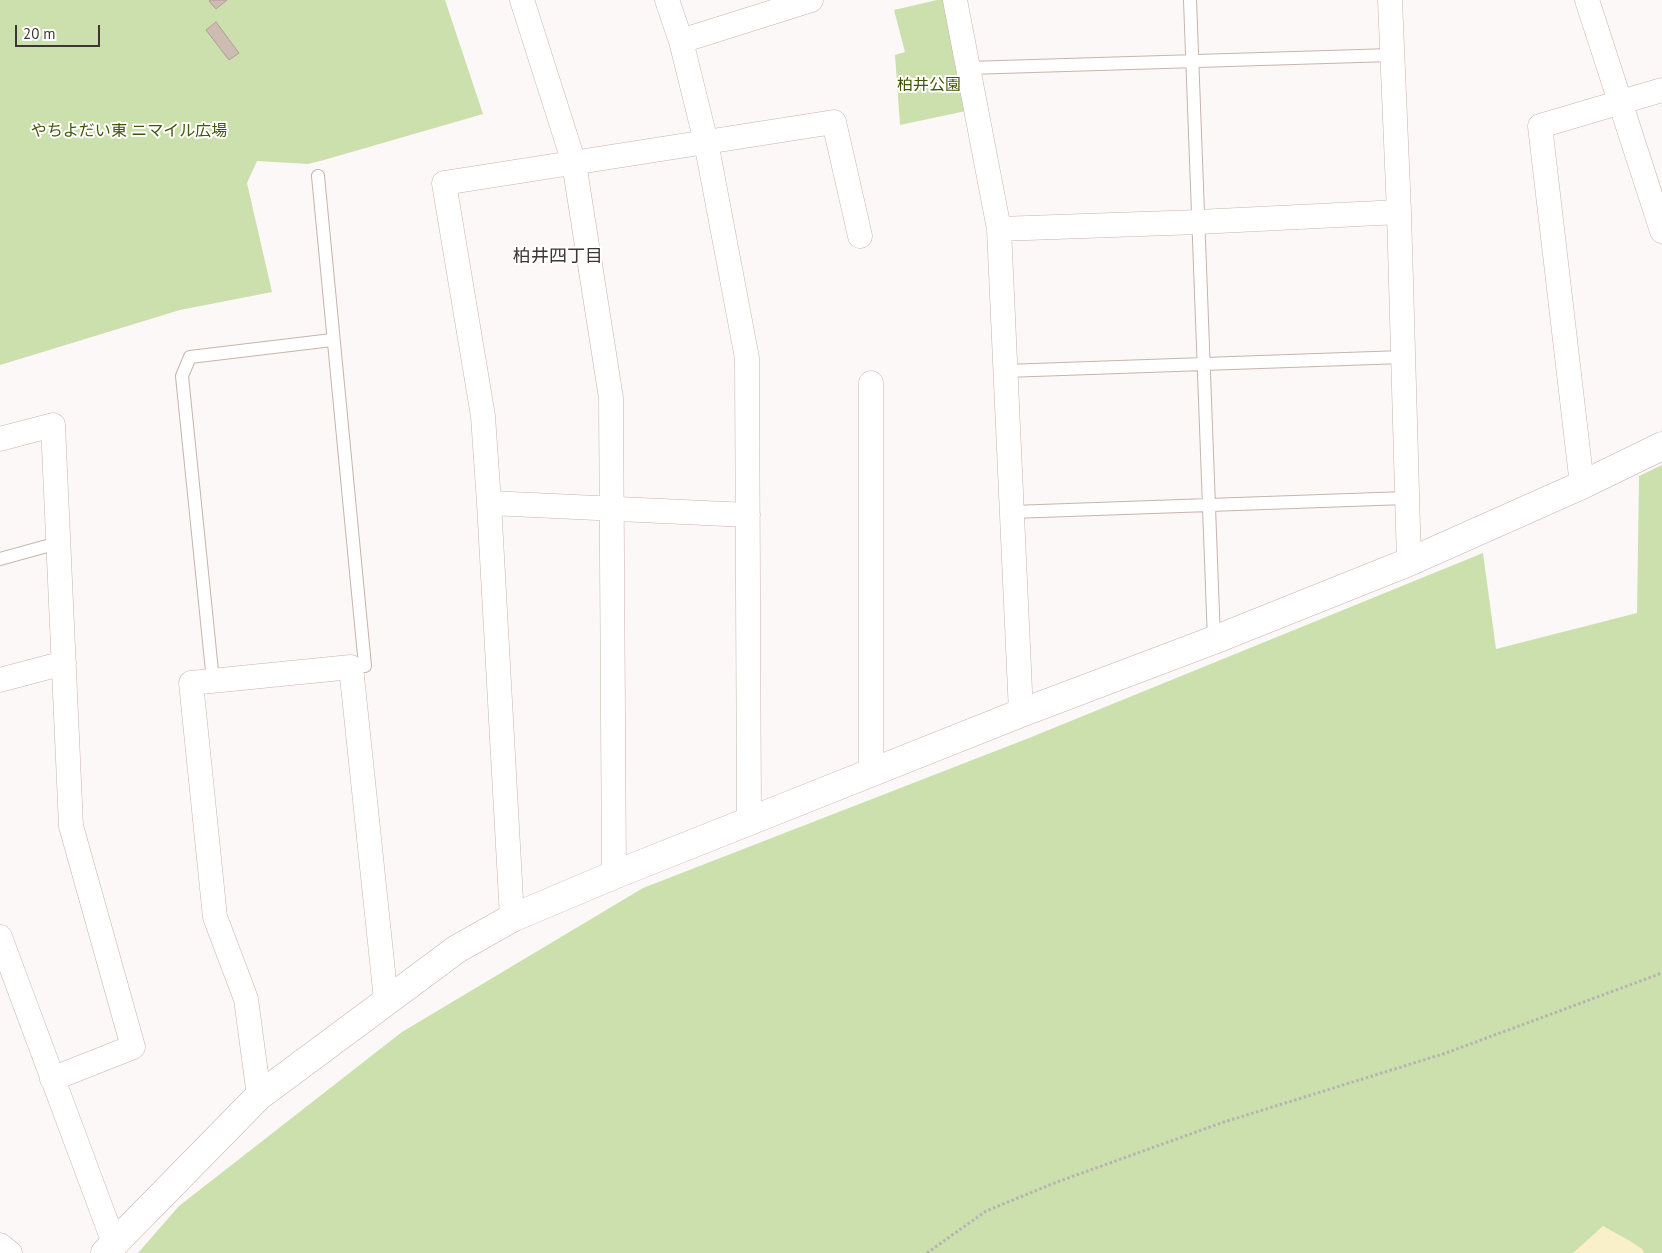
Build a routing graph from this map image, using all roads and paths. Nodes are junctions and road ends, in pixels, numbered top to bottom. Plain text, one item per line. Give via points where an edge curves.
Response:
1 (522, 0) edge
2 (667, 0) edge
3 (811, 0) edge
4 (955, 0) edge
5 (1190, 0) edge
6 (1390, 0) edge
7 (1587, 0) edge
8 (681, 41) junction
9 (1392, 55) junction
10 (1192, 61) junction
11 (968, 68) junction
12 (1662, 90) edge
13 (1620, 102) junction
14 (706, 142) junction
15 (574, 163) junction
16 (318, 176) dead end
17 (1399, 212) junction
18 (1198, 222) junction
19 (999, 229) junction
20 (1662, 231) edge
21 (860, 236) dead end
22 (332, 340) junction
23 (1402, 357) junction
24 (1204, 364) junction
25 (1006, 371) junction
26 (871, 383) dead end
27 (0, 440) edge
28 (1662, 446) edge
29 (1582, 485) junction
30 (1406, 498) junction
31 (489, 503) junction
32 (1209, 505) junction
33 (612, 509) junction
34 (1012, 512) junction
35 (748, 515) junction
36 (58, 543) junction
37 (0, 559) edge
38 (1408, 562) junction
39 (1214, 640) junction
40 (64, 663) junction
41 (351, 667) junction
42 (0, 680) edge
43 (213, 681) junction
44 (1021, 713) junction
45 (871, 772) junction
46 (749, 821) junction
47 (614, 875) junction
48 (512, 918) junction
49 (0, 936) edge
50 (1662, 973) edge
51 (386, 1000) junction
52 (52, 1079) junction
53 (259, 1096) junction
54 (0, 1245) edge
55 (110, 1248) edge
56 (10, 1253) edge
57 (927, 1253) edge

1 - 15 street
2 - 8 street
3 - 8 street
4 - 11 street
5 - 10 lane
6 - 9 street
7 - 13 street
8 - 14 street
9 - 10 lane
9 - 17 street
10 - 11 lane
10 - 18 lane
11 - 19 street
12 - 13 street
13 - 20 street
13 - 29 street via 1540,126
14 - 15 street
14 - 21 street via 834,122
14 - 35 street via 747,358
15 - 31 street via 444,183 483,416
15 - 33 street via 611,398
16 - 22 lane
17 - 18 street
17 - 23 street
18 - 19 street
18 - 24 lane
19 - 25 street
22 - 41 lane via 364,666
22 - 43 lane via 190,357 182,376
23 - 24 lane
23 - 30 street
24 - 25 lane
24 - 32 lane
25 - 34 street
26 - 45 street
27 - 36 street via 53,425
28 - 29 street
29 - 38 street
30 - 32 lane
30 - 38 street
31 - 33 street
31 - 48 street
32 - 34 lane
32 - 39 lane
33 - 35 street
33 - 47 street
34 - 44 street
35 - 46 street
36 - 37 lane
36 - 40 street
38 - 39 street
39 - 44 street
40 - 42 street
40 - 52 street via 71,826 133,1047
41 - 43 street
41 - 51 street
43 - 53 street via 191,683 215,917 246,999
44 - 45 street
45 - 46 street
46 - 47 street
47 - 48 street
48 - 51 street via 457,949
49 - 52 street
50 - 57 path via 1446,1053 1221,1123 1057,1182 986,1211
51 - 53 street
52 - 55 street
53 - 55 street
54 - 56 street

